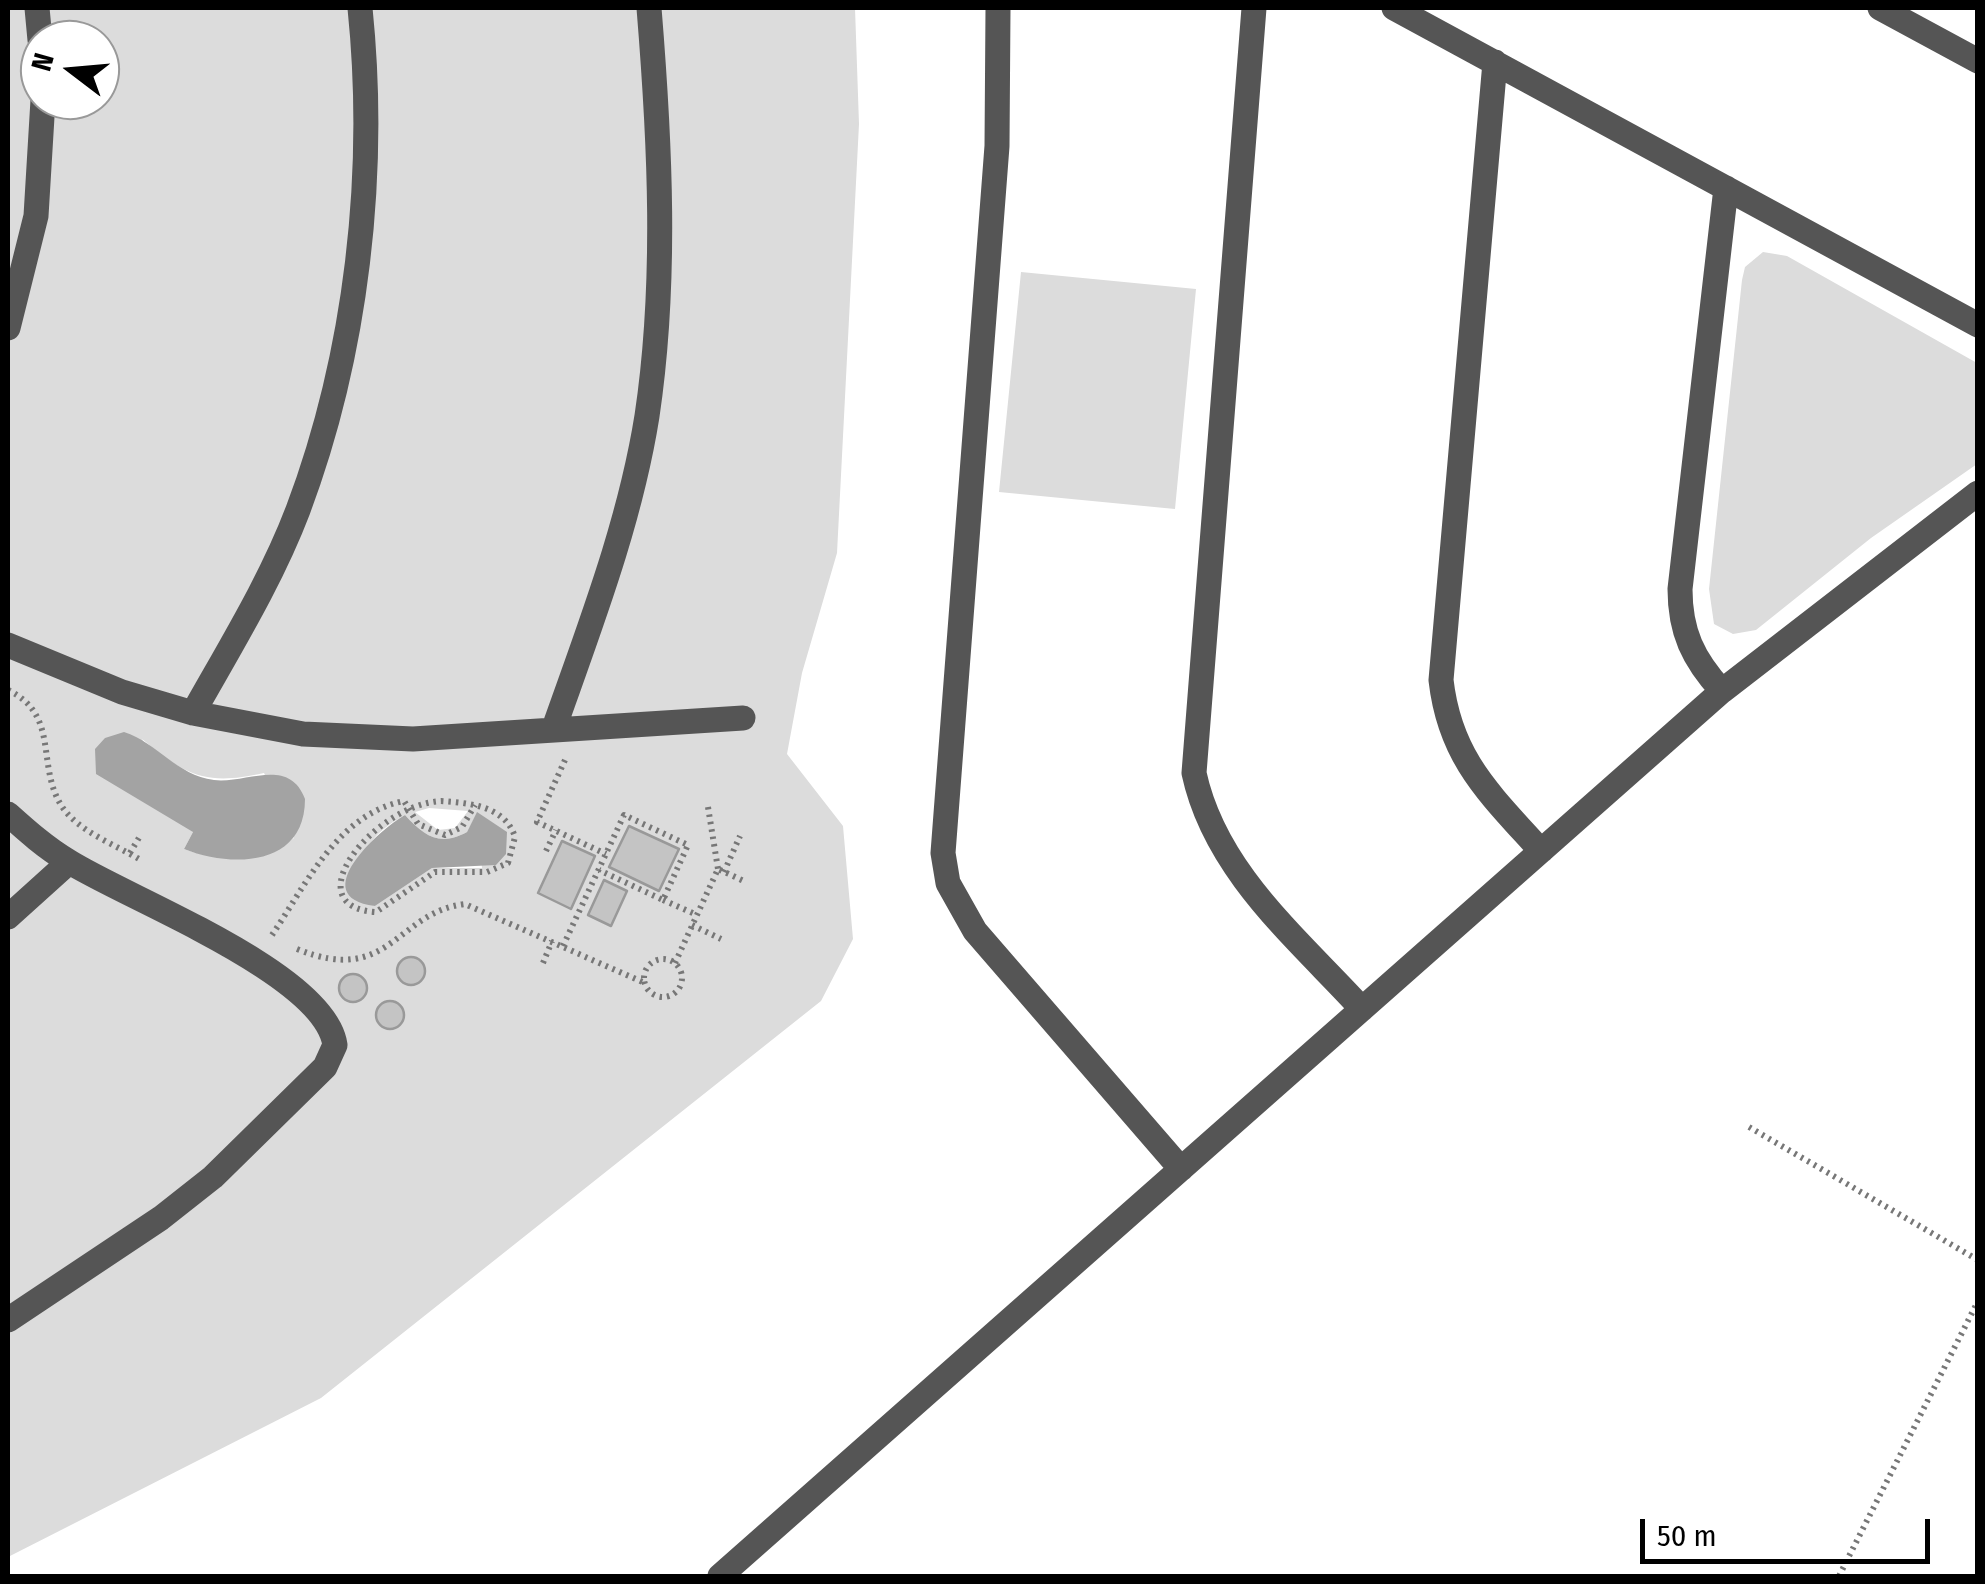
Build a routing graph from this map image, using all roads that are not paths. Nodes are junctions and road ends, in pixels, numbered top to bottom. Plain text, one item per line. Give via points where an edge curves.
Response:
1 (360, 8) edge
2 (649, 8) edge
3 (998, 8) edge
4 (1254, 8) edge
5 (1394, 8) edge
6 (1880, 8) edge
7 (1978, 61) edge
8 (1495, 62) junction
9 (42, 120) edge
10 (1726, 188) junction
11 (1978, 326) edge
12 (8, 328) edge
13 (1978, 492) edge
14 (8, 644) edge
15 (1722, 692) junction
16 (193, 713) junction
17 (743, 718) dead end
18 (554, 728) junction
19 (8, 814) edge
20 (1541, 851) junction
21 (69, 862) junction
22 (8, 917) edge
23 (1362, 1009) junction
24 (1182, 1169) junction
25 (8, 1320) edge
26 (720, 1576) edge

1 - 16 street via 367,92 362,222 330,400 281,548
2 - 18 street via 658,252 646,419 606,582
3 - 24 street via 997,146 943,852 948,883 974,931
4 - 23 street via 1194,773 1201,805 1232,866
5 - 8 street
6 - 7 street
8 - 10 street
8 - 20 street via 1441,680 1448,726 1466,766
9 - 12 street via 36,216
10 - 11 street
10 - 15 street via 1680,588 1683,631
13 - 15 street
14 - 16 street via 122,692
15 - 20 street
16 - 18 street via 352,738
17 - 18 street
19 - 21 street
20 - 23 street
21 - 22 street
21 - 25 street via 256,962 316,1012 335,1045 325,1067 213,1177
23 - 24 street
24 - 26 street

